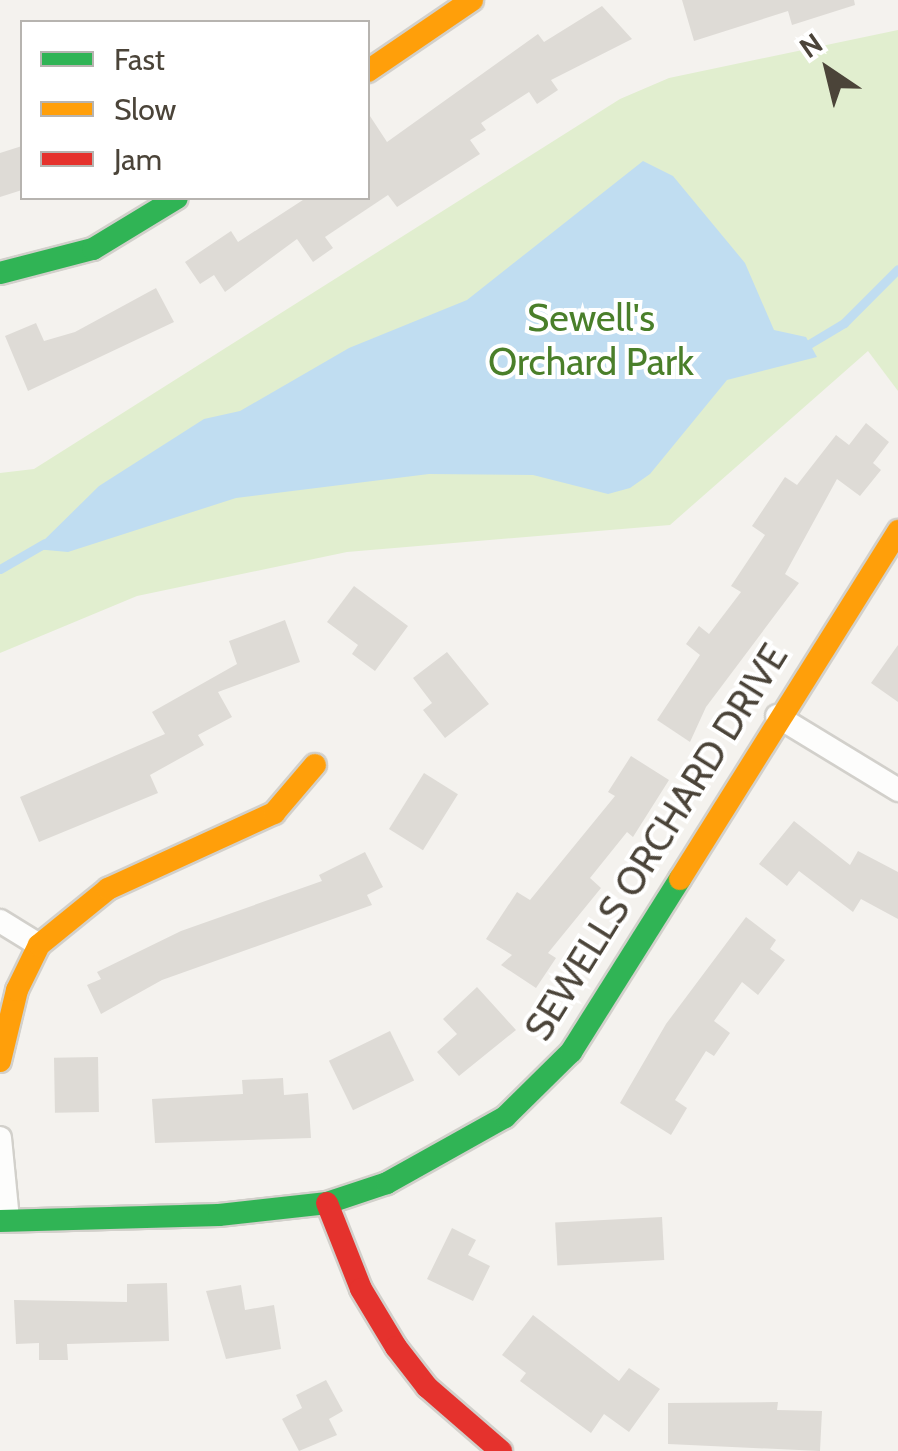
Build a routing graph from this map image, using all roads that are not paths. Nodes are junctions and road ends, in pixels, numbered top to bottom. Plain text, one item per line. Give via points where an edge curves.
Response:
1 (472, 0) edge
2 (370, 69) edge
3 (175, 200) edge
4 (0, 273) edge
5 (898, 530) edge
6 (778, 716) junction
7 (315, 765) dead end
8 (898, 790) edge
9 (0, 922) edge
10 (39, 945) junction
11 (0, 1061) edge
12 (0, 1138) edge
13 (328, 1202) junction
14 (4, 1220) edge
15 (501, 1451) edge

1 - 2 street
3 - 4 street via 93,249
5 - 6 street, SEWELLS ORCHARD DRIVE
6 - 8 street
6 - 13 street, SEWELLS ORCHARD DRIVE via 571,1052 505,1116 446,1154
7 - 10 street via 274,812 108,889
9 - 10 street
10 - 11 street via 3,1030
12 - 14 street
13 - 14 street, SEWELLS ORCHARD DRIVE via 220,1215
13 - 15 street via 362,1289 396,1346 427,1387

